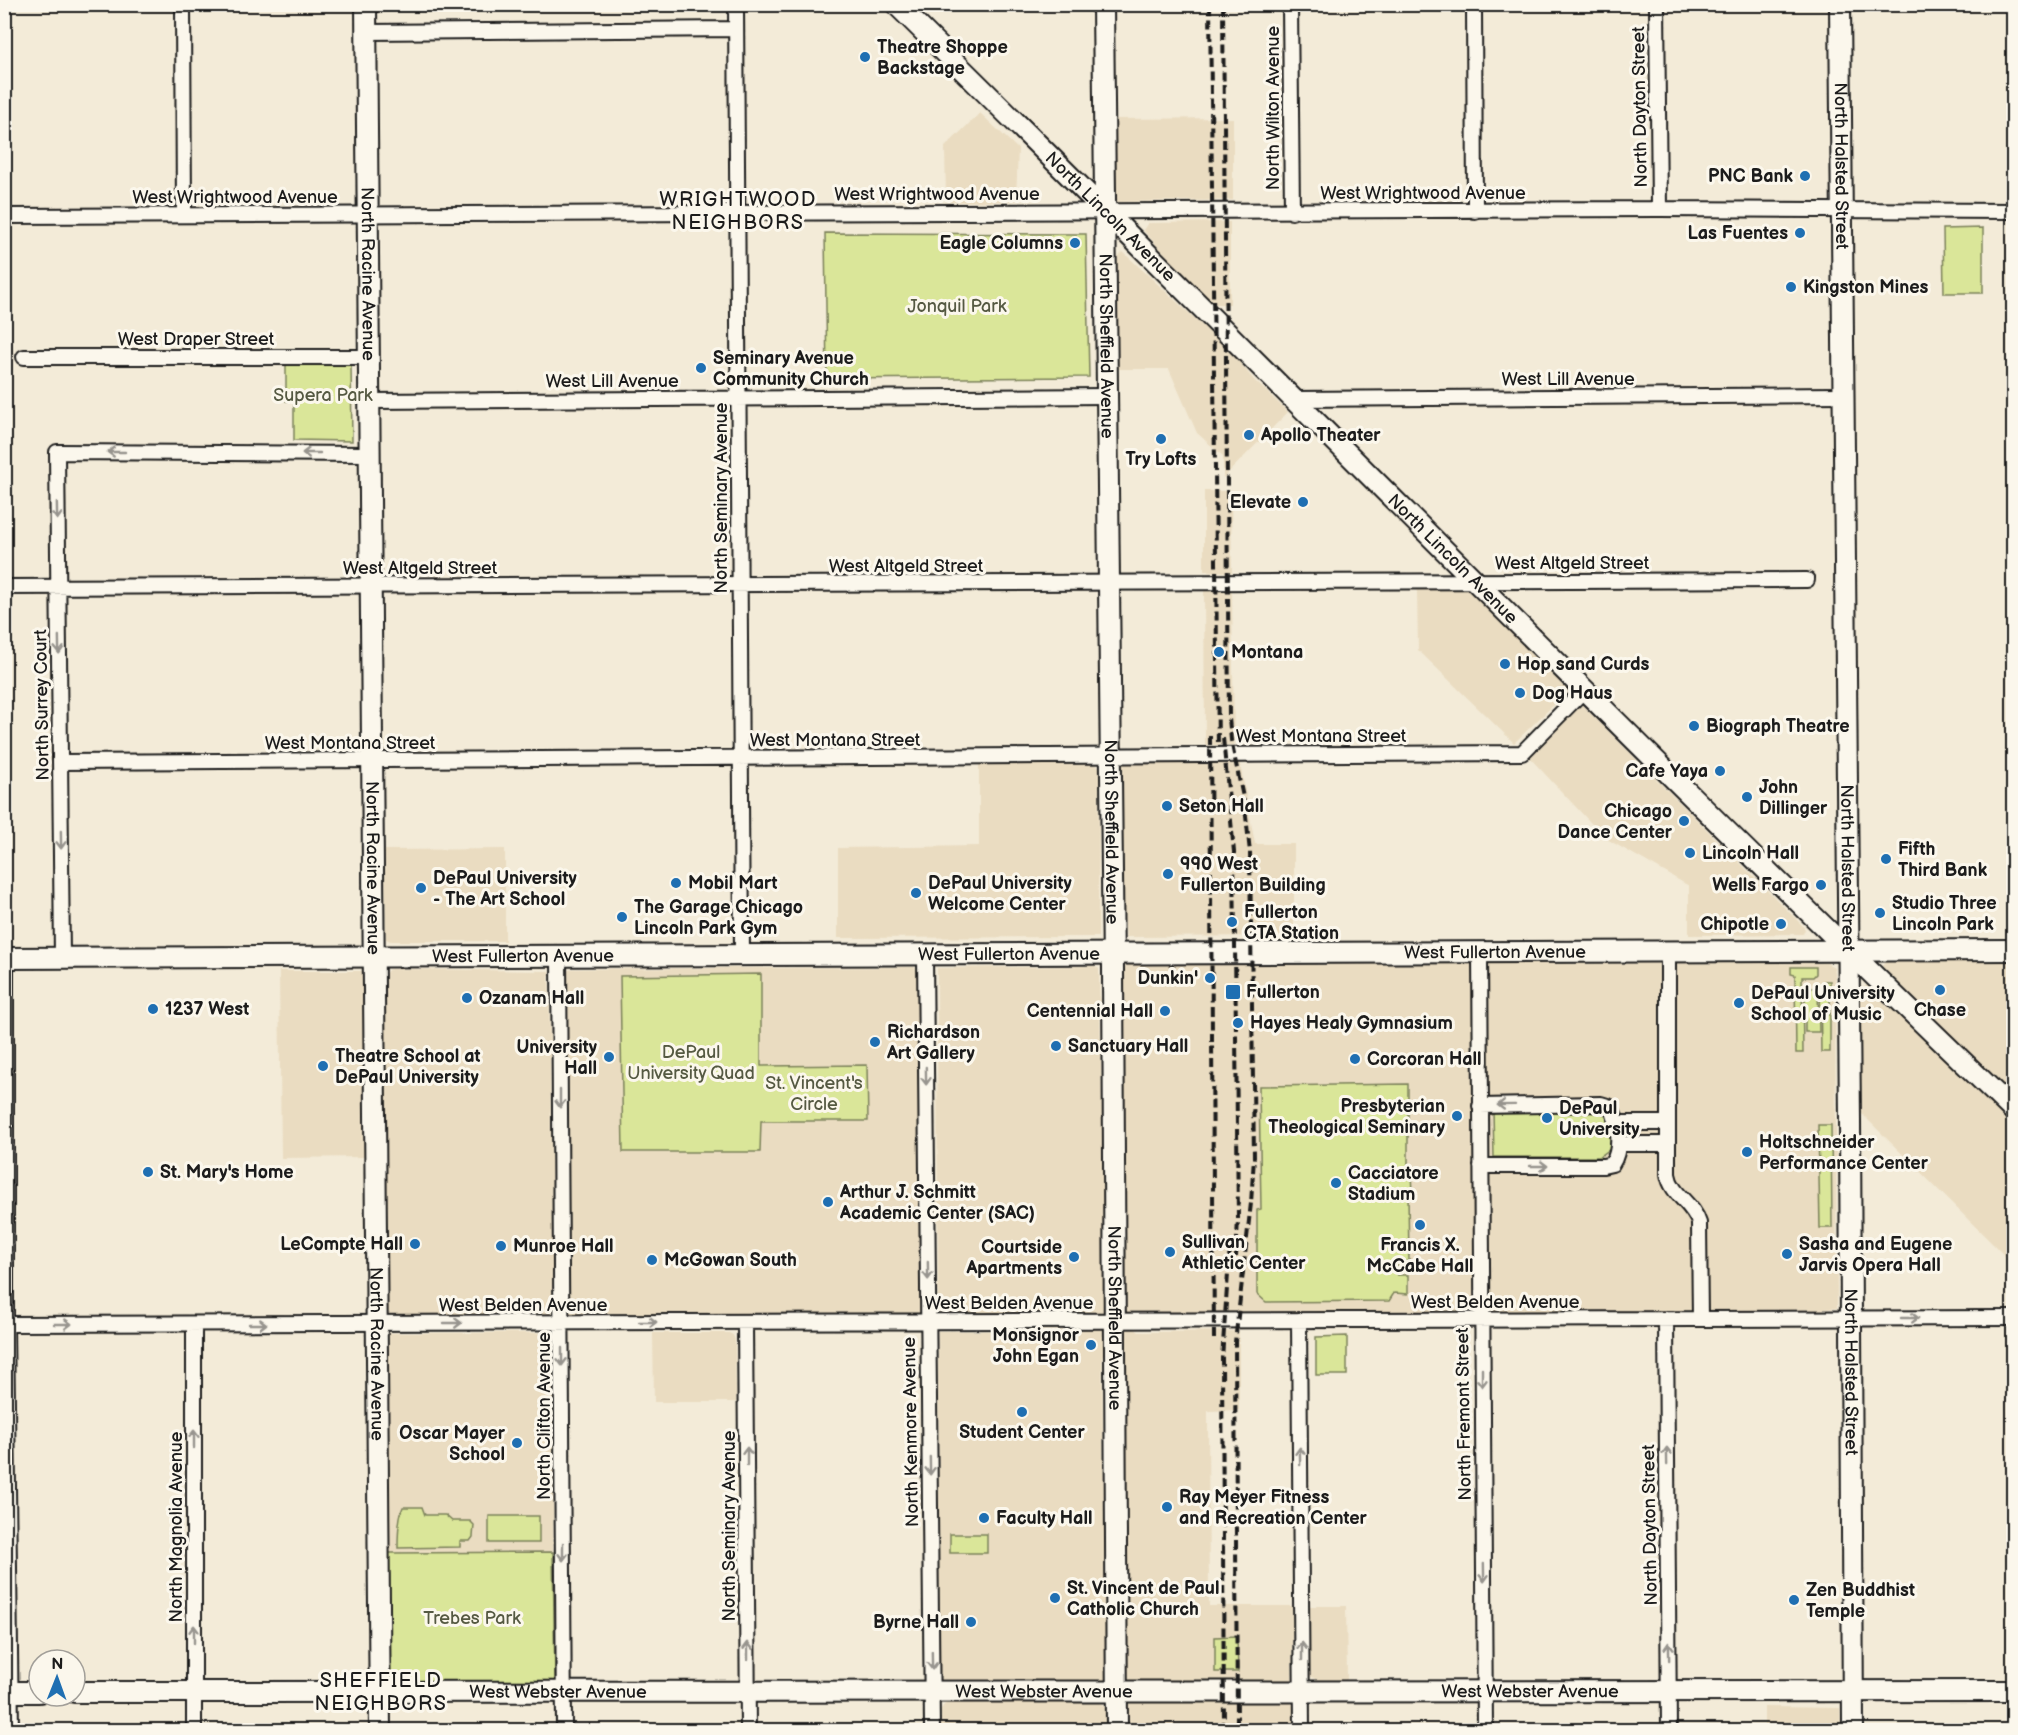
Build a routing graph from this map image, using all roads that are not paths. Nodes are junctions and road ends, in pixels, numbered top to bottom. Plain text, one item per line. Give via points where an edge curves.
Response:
1 (183, 4) edge
2 (366, 4) edge
3 (736, 4) edge
4 (1103, 4) edge
5 (1290, 4) edge
6 (1474, 4) edge
7 (1657, 4) edge
8 (1840, 4) edge
9 (899, 6) edge
10 (736, 29) junction
11 (366, 32) junction
12 (1659, 209) junction
13 (1842, 209) junction
14 (1475, 211) junction
15 (2013, 211) edge
16 (1104, 212) junction
17 (1292, 212) junction
18 (737, 213) junction
19 (184, 215) junction
20 (367, 215) junction
21 (4, 216) edge
22 (24, 357) dead end
23 (369, 357) junction
24 (1843, 395) junction
25 (1107, 396) junction
26 (738, 398) junction
27 (1293, 399) junction
28 (369, 401) junction
29 (369, 454) junction
30 (1807, 580) dead end
31 (1473, 581) junction
32 (1109, 583) junction
33 (740, 584) junction
34 (370, 586) junction
35 (4, 587) edge
36 (58, 587) junction
37 (1584, 690) junction
38 (1111, 755) junction
39 (741, 759) junction
40 (60, 762) junction
41 (372, 762) junction
42 (1848, 950) junction
43 (2013, 950) edge
44 (1480, 952) junction
45 (1668, 952) junction
46 (1113, 953) junction
47 (925, 954) junction
48 (742, 955) junction
49 (559, 956) junction
50 (374, 957) junction
51 (5, 958) edge
52 (62, 958) junction
53 (1480, 1106) junction
54 (2013, 1111) edge
55 (1617, 1123) junction
56 (1668, 1123) junction
57 (1618, 1144) junction
58 (1668, 1144) junction
59 (1481, 1166) junction
60 (1851, 1318) junction
61 (2013, 1318) edge
62 (1666, 1319) junction
63 (1700, 1319) junction
64 (1299, 1320) junction
65 (1482, 1320) junction
66 (928, 1321) junction
67 (1114, 1321) junction
68 (746, 1322) junction
69 (376, 1323) junction
70 (562, 1323) junction
71 (5, 1324) edge
72 (194, 1324) junction
73 (1669, 1691) junction
74 (1852, 1691) junction
75 (2013, 1691) edge
76 (8, 1692) edge
77 (27, 1692) edge
78 (87, 1692) edge
79 (932, 1692) junction
80 (1117, 1692) junction
81 (1302, 1692) junction
82 (1485, 1692) junction
83 (194, 1693) junction
84 (380, 1693) junction
85 (564, 1693) junction
86 (748, 1693) junction
87 (11, 1731) edge
88 (194, 1731) edge
89 (380, 1731) edge
90 (564, 1731) edge
91 (748, 1731) edge
92 (932, 1731) edge
93 (1117, 1731) edge
94 (1302, 1731) edge
95 (1485, 1731) edge
96 (1669, 1731) edge
97 (1853, 1731) edge

1 - 19 street
2 - 11 street, North Racine Avenue
3 - 10 street, North Seminary Avenue
4 - 16 street, North Sheffield Avenue
5 - 17 street, North Wilton Avenue
6 - 14 street
7 - 12 street, North Dayton Street
8 - 13 street, North Halsted Street
9 - 16 street, North Lincoln Avenue
10 - 11 street
10 - 18 street, North Seminary Avenue
11 - 20 street, North Racine Avenue
12 - 13 street, West Wrightwood Avenue
12 - 14 street, West Wrightwood Avenue
13 - 15 street, West Wrightwood Avenue
13 - 24 street, North Halsted Street
14 - 17 street, West Wrightwood Avenue
16 - 17 street, West Wrightwood Avenue
16 - 18 street, West Wrightwood Avenue
16 - 25 street, North Sheffield Avenue
16 - 27 street, North Lincoln Avenue
18 - 20 street, West Wrightwood Avenue
18 - 26 street, North Seminary Avenue
19 - 20 street, West Wrightwood Avenue
19 - 21 street, West Wrightwood Avenue
20 - 23 street, North Racine Avenue
22 - 23 street, West Draper Street
23 - 28 street, North Racine Avenue
24 - 27 street, West Lill Avenue
24 - 42 street, North Halsted Street
25 - 26 street, West Lill Avenue
25 - 32 street, North Sheffield Avenue
26 - 28 street, West Lill Avenue
26 - 33 street, North Seminary Avenue
27 - 31 street, North Lincoln Avenue
28 - 29 street, North Racine Avenue
29 - 34 street, North Racine Avenue
29 -> 36 street, North Surrey Court via 57,452
30 - 31 street, West Altgeld Street
31 - 32 street, West Altgeld Street
31 - 37 street, North Lincoln Avenue
32 - 33 street, West Altgeld Street
32 - 38 street, North Sheffield Avenue
33 - 34 street, West Altgeld Street
33 - 39 street, North Seminary Avenue
34 - 36 street, West Altgeld Street
34 - 41 street, North Racine Avenue
35 - 36 street, West Altgeld Street
36 -> 40 street, North Surrey Court
37 - 38 street, West Montana Street via 1522,753
37 - 42 street, North Lincoln Avenue
38 - 39 street, West Montana Street
38 - 46 street, North Sheffield Avenue
39 - 41 street, West Montana Street
39 - 48 street, North Seminary Avenue
40 - 41 street, West Montana Street
40 -> 52 street, North Surrey Court
41 - 50 street, North Racine Avenue
42 - 43 street, West Fullerton Avenue
42 - 45 street, West Fullerton Avenue
42 - 54 street, North Lincoln Avenue
42 - 60 street, North Halsted Street
44 - 45 street, West Fullerton Avenue
44 - 46 street, West Fullerton Avenue
44 - 53 street, North Fremont Street
45 - 56 street
46 - 47 street, West Fullerton Avenue
46 - 67 street, North Sheffield Avenue
47 - 48 street, West Fullerton Avenue
47 -> 66 street, North Kenmore Avenue
48 - 49 street, West Fullerton Avenue
49 - 50 street, West Fullerton Avenue
49 -> 70 street, North Clifton Avenue
50 - 52 street, West Fullerton Avenue
50 - 69 street, North Racine Avenue
51 - 52 street, West Fullerton Avenue
51 - 71 street
55 -> 53 street via 1611,1107 1601,1104
53 - 59 street, North Fremont Street
55 - 56 street
55 - 57 street
56 - 58 street
57 - 58 street
59 -> 57 street via 1604,1166 1612,1164
58 - 63 street via 1671,1186 1690,1206 1699,1223
59 - 65 street, North Fremont Street
60 -> 61 street, West Belden Avenue
60 - 63 street, West Belden Avenue
60 - 74 street, North Halsted Street
62 - 63 street, West Belden Avenue
62 - 65 street, West Belden Avenue
73 -> 62 street, North Dayton Street
64 - 65 street, West Belden Avenue
64 - 67 street, West Belden Avenue
81 -> 64 street
65 -> 82 street, North Fremont Street
66 - 67 street, West Belden Avenue
66 - 68 street, West Belden Avenue
66 -> 79 street, North Kenmore Avenue
67 - 80 street, North Sheffield Avenue
70 -> 68 street, West Belden Avenue
86 -> 68 street, North Seminary Avenue
69 -> 70 street, West Belden Avenue
72 -> 69 street, West Belden Avenue
69 - 84 street, North Racine Avenue
70 -> 85 street, North Clifton Avenue
71 -> 72 street, West Belden Avenue
71 - 76 street
83 -> 72 street, North Magnolia Avenue
73 - 74 street, West Webster Avenue
73 - 82 street, West Webster Avenue
73 - 96 street, North Dayton Street
74 - 75 street, West Webster Avenue
74 - 97 street, North Halsted Street
76 - 77 street
76 - 87 street
78 - 83 street, West Webster Avenue
79 - 80 street, West Webster Avenue
79 - 86 street, West Webster Avenue
79 - 92 street, North Kenmore Avenue
80 - 81 street, West Webster Avenue
80 - 93 street, North Sheffield Avenue
81 - 82 street, West Webster Avenue
81 - 94 street
82 - 95 street, North Fremont Street
83 - 84 street, West Webster Avenue
83 - 88 street, North Magnolia Avenue
84 - 85 street, West Webster Avenue
84 - 89 street, North Racine Avenue
85 - 86 street, West Webster Avenue
85 - 90 street, North Clifton Avenue
86 - 91 street, North Seminary Avenue

